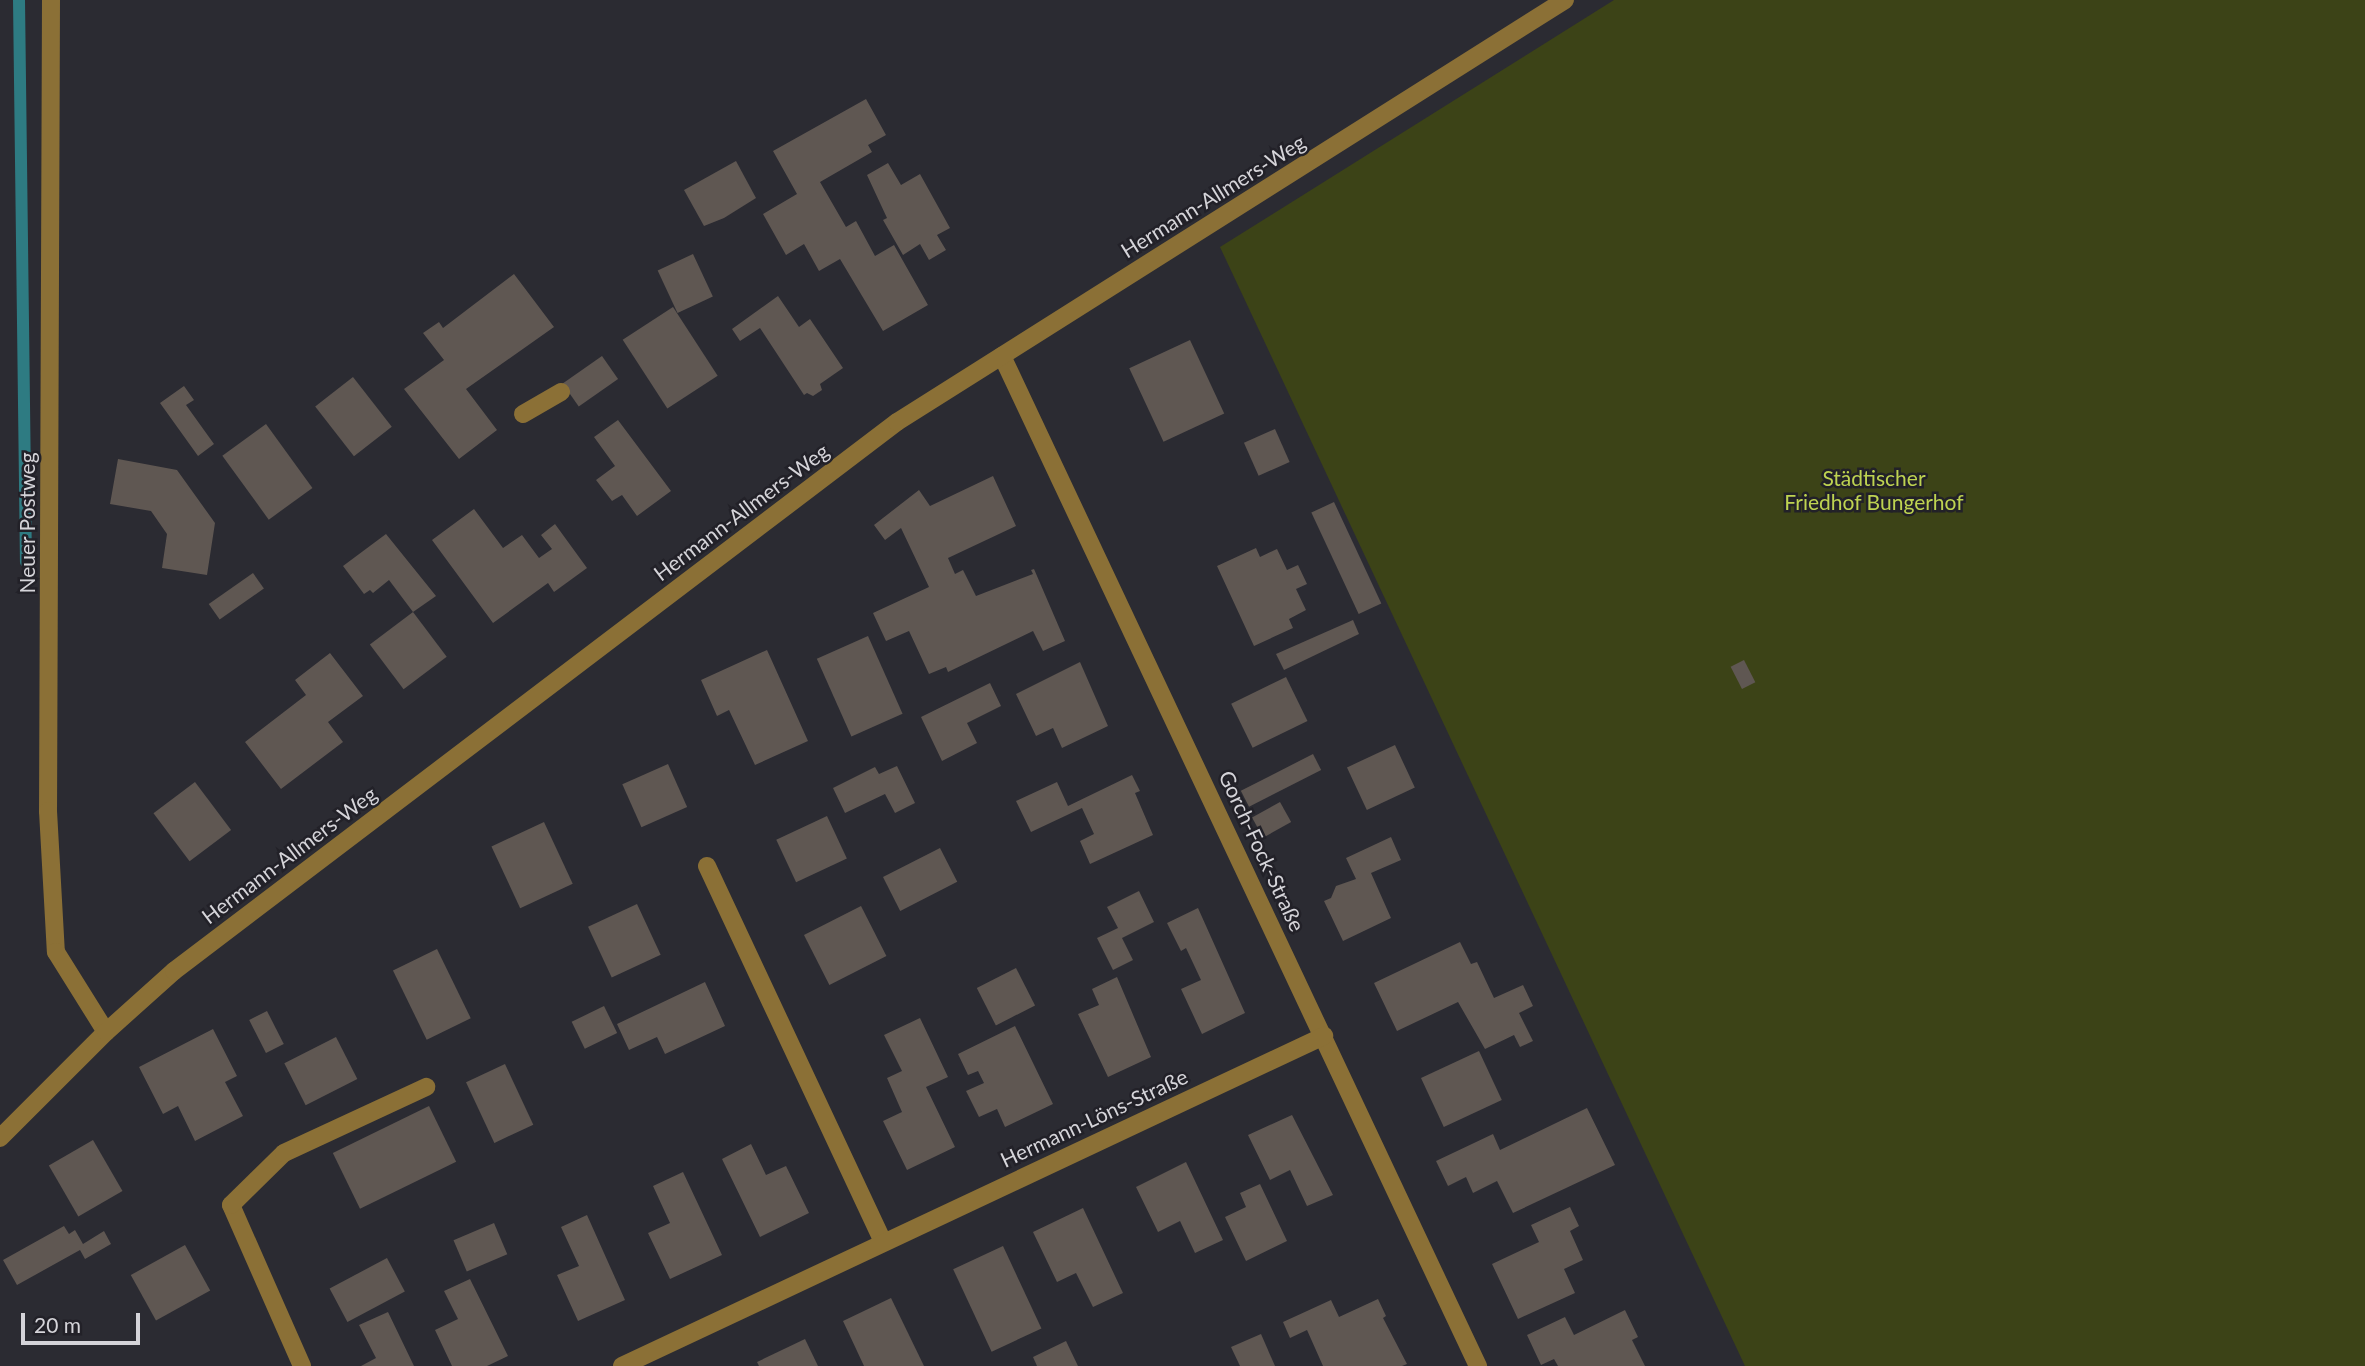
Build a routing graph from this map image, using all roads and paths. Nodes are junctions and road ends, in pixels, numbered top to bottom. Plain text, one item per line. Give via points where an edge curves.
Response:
1 (51, 0) edge
2 (1565, 0) edge
3 (1002, 356) junction
4 (561, 392) dead end
5 (523, 414) dead end
6 (707, 866) dead end
7 (106, 1032) junction
8 (1324, 1036) junction
9 (426, 1087) dead end
10 (0, 1138) edge
11 (883, 1242) junction
12 (1476, 1365) edge
13 (302, 1366) edge
14 (622, 1366) edge

1 - 7 street, Neuer Postweg via 48,811 56,952
2 - 3 street, Hermann-Allmers-Weg
3 - 7 street, Hermann-Allmers-Weg via 897,422 647,610 174,971
3 - 8 street, Gorch-Fock-Straße
4 - 5 street
6 - 11 street
7 - 10 street, Hermann-Allmers-Weg
8 - 11 street, Hermann-Löns-Straße
8 - 12 street, Gorch-Fock-Straße
9 - 13 street via 284,1153 231,1205
11 - 14 street, Hermann-Löns-Straße

